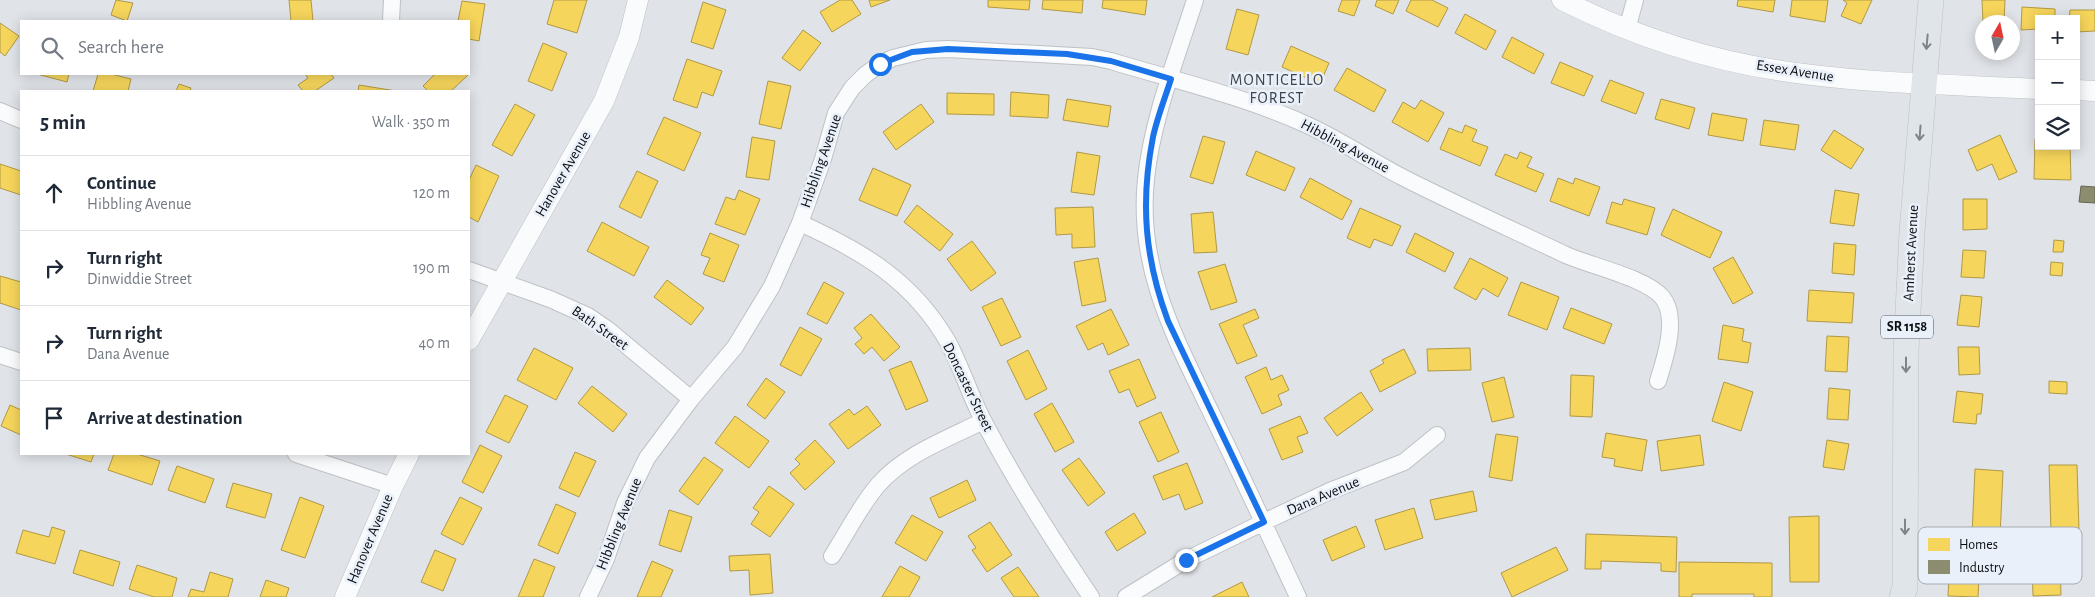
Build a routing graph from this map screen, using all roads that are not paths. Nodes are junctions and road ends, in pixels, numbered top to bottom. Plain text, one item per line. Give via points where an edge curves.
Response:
1 (392, 0) edge
2 (638, 0) edge
3 (1195, 0) edge
4 (1562, 0) edge
5 (1635, 0) edge
6 (1931, 0) edge
7 (390, 20) edge
8 (1627, 29) junction
9 (1171, 79) junction
10 (1923, 84) junction
11 (2035, 88) edge
12 (2080, 90) edge
13 (2095, 91) edge
14 (0, 111) edge
15 (20, 120) edge
16 (800, 223) junction
17 (470, 270) edge
18 (502, 282) junction
19 (470, 338) edge
20 (0, 355) edge
21 (20, 362) edge
22 (1658, 381) dead end
23 (691, 399) junction
24 (983, 421) junction
25 (1437, 435) dead end
26 (299, 455) edge
27 (408, 455) edge
28 (393, 486) junction
29 (1264, 522) junction
30 (832, 556) dead end
31 (1905, 594) edge
32 (345, 597) edge
33 (588, 597) edge
34 (1091, 597) edge
35 (1126, 597) edge
36 (1298, 597) edge

1 - 7 street
2 - 18 street, Hanover Avenue via 629,37 604,101
3 - 9 street
4 - 8 street, Essex Avenue
5 - 8 street
6 -> 10 main road, Amherst Avenue / SR 1158
8 - 10 street, Essex Avenue via 1734,61 1792,72
9 - 16 street, Hibbling Avenue via 1111,61 1067,54 948,49 912,52 893,58 865,75 842,102
9 - 22 street, Hibbling Avenue via 1304,123 1468,209 1573,258 1648,285 1663,298 1669,315 1665,360
9 - 29 street via 1154,136 1146,178 1146,228 1152,270 1168,321
10 - 11 street, Essex Avenue
10 -> 31 main road, Amherst Avenue / SR 1158 via 1906,351
12 - 13 street
14 - 15 street
16 - 23 street, Hibbling Avenue via 772,286 743,336
16 - 24 street, Doncaster Street via 864,255 889,272 913,295 947,341
17 - 18 street, Bath Street
18 - 19 street, Hanover Avenue
18 - 23 street, Bath Street via 550,298 588,316
20 - 21 street
23 - 33 street, Hibbling Avenue via 647,458
24 - 30 street via 917,454 891,472 870,495
24 - 34 street, Doncaster Street via 1038,518
25 - 29 street, Dana Avenue via 1404,462
26 - 28 street
27 - 28 street, Hanover Avenue
28 - 32 street, Hanover Avenue
29 - 35 street, Dana Avenue via 1186,560
29 - 36 street

